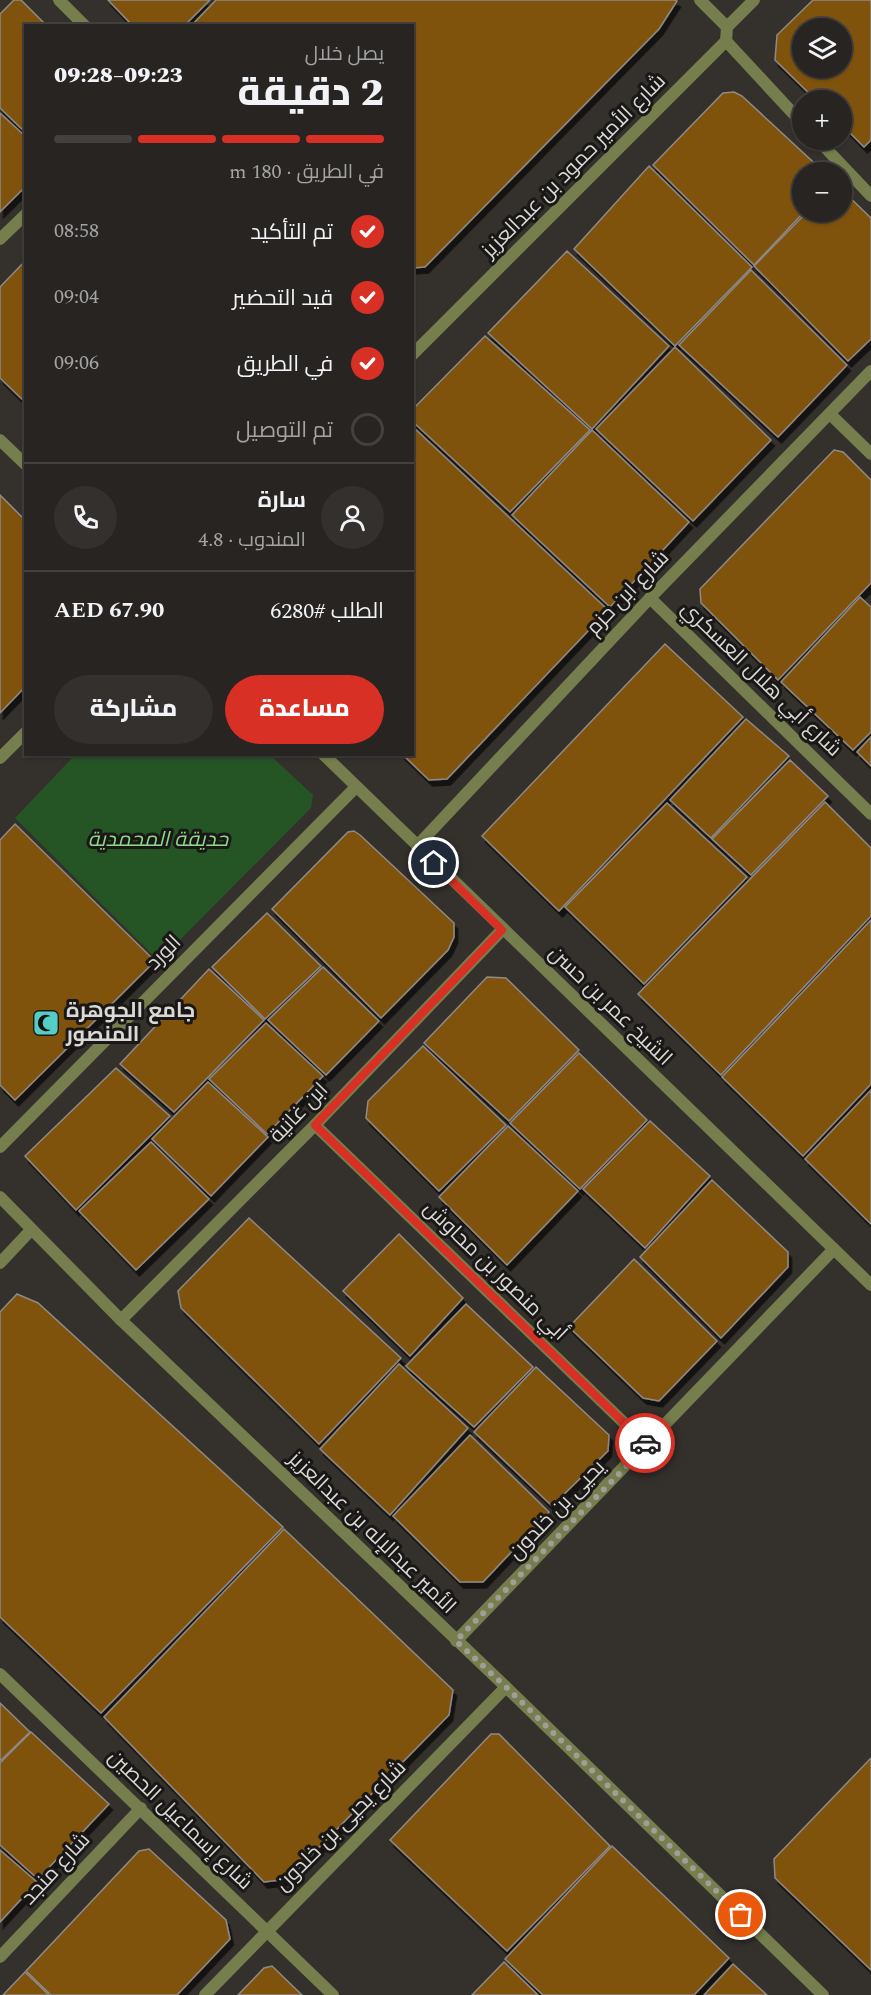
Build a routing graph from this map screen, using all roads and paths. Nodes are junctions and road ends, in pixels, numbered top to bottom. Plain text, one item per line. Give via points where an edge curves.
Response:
1 (59, 0) edge
2 (700, 0) edge
3 (754, 0) edge
4 (83, 24) edge
5 (727, 27) junction
6 (726, 41) junction
7 (792, 112) edge
8 (827, 150) edge
9 (871, 196) edge
10 (24, 216) edge
11 (0, 239) edge
12 (414, 351) edge
13 (871, 371) edge
14 (830, 414) junction
15 (0, 440) edge
16 (871, 454) edge
17 (24, 463) edge
18 (650, 598) junction
19 (24, 734) edge
20 (325, 756) edge
21 (0, 758) edge
22 (356, 787) junction
23 (871, 814) edge
24 (417, 846) junction
25 (502, 930) junction
26 (315, 1125) junction
27 (0, 1147) edge
28 (0, 1197) edge
29 (31, 1230) junction
30 (834, 1249) junction
31 (0, 1263) edge
32 (871, 1285) edge
33 (121, 1320) junction
34 (647, 1445) junction
35 (456, 1641) junction
36 (0, 1674) edge
37 (506, 1687) junction
38 (141, 1808) junction
39 (266, 1930) junction
40 (0, 1957) edge
41 (205, 1995) edge
42 (333, 1995) edge
43 (823, 1995) edge

1 - 4 street
2 - 5 street
3 - 5 street
5 - 6 street
6 - 7 street
6 - 12 street, شارع الأمير حمود بن عبدالعزيز
8 - 9 street
10 - 11 street
13 - 14 street, شارع ابن حزم
14 - 16 street
14 - 18 street, شارع ابن حزم
15 - 17 street
18 - 23 street, شارع أبي هلال العسكري
18 - 24 street, شارع ابن حزم
19 - 21 street
20 - 22 street, الشيخ عمر بن حسن
22 - 24 street, الشيخ عمر بن حسن
22 - 27 street, الورد
24 - 25 street, الشيخ عمر بن حسن
25 - 26 street, ابن غانية
25 - 30 street, الشيخ عمر بن حسن
26 - 33 street, ابن غانية
26 - 34 street, أبي منصور بن محاوش
28 - 29 street, الأمير عبدالإله بن عبدالعزيز
29 - 31 street
29 - 33 street, الأمير عبدالإله بن عبدالعزيز
30 - 32 street, الشيخ عمر بن حسن
30 - 34 street, يحيى بن خلدون
33 - 35 street, الأمير عبدالإله بن عبدالعزيز
34 - 35 street, يحيى بن خلدون
35 - 37 street, الأمير عبدالإله بن عبدالعزيز
36 - 38 street, شارع إسماعيل الحصين
37 - 39 street, شارع يحيى بن خلدون
37 - 43 street, الأمير عبدالإله بن عبدالعزيز
38 - 39 street, شارع إسماعيل الحصين
38 - 40 street, شارع منجد
39 - 41 street, شارع يحيى بن خلدون
39 - 42 street, شارع إسماعيل الحصين

